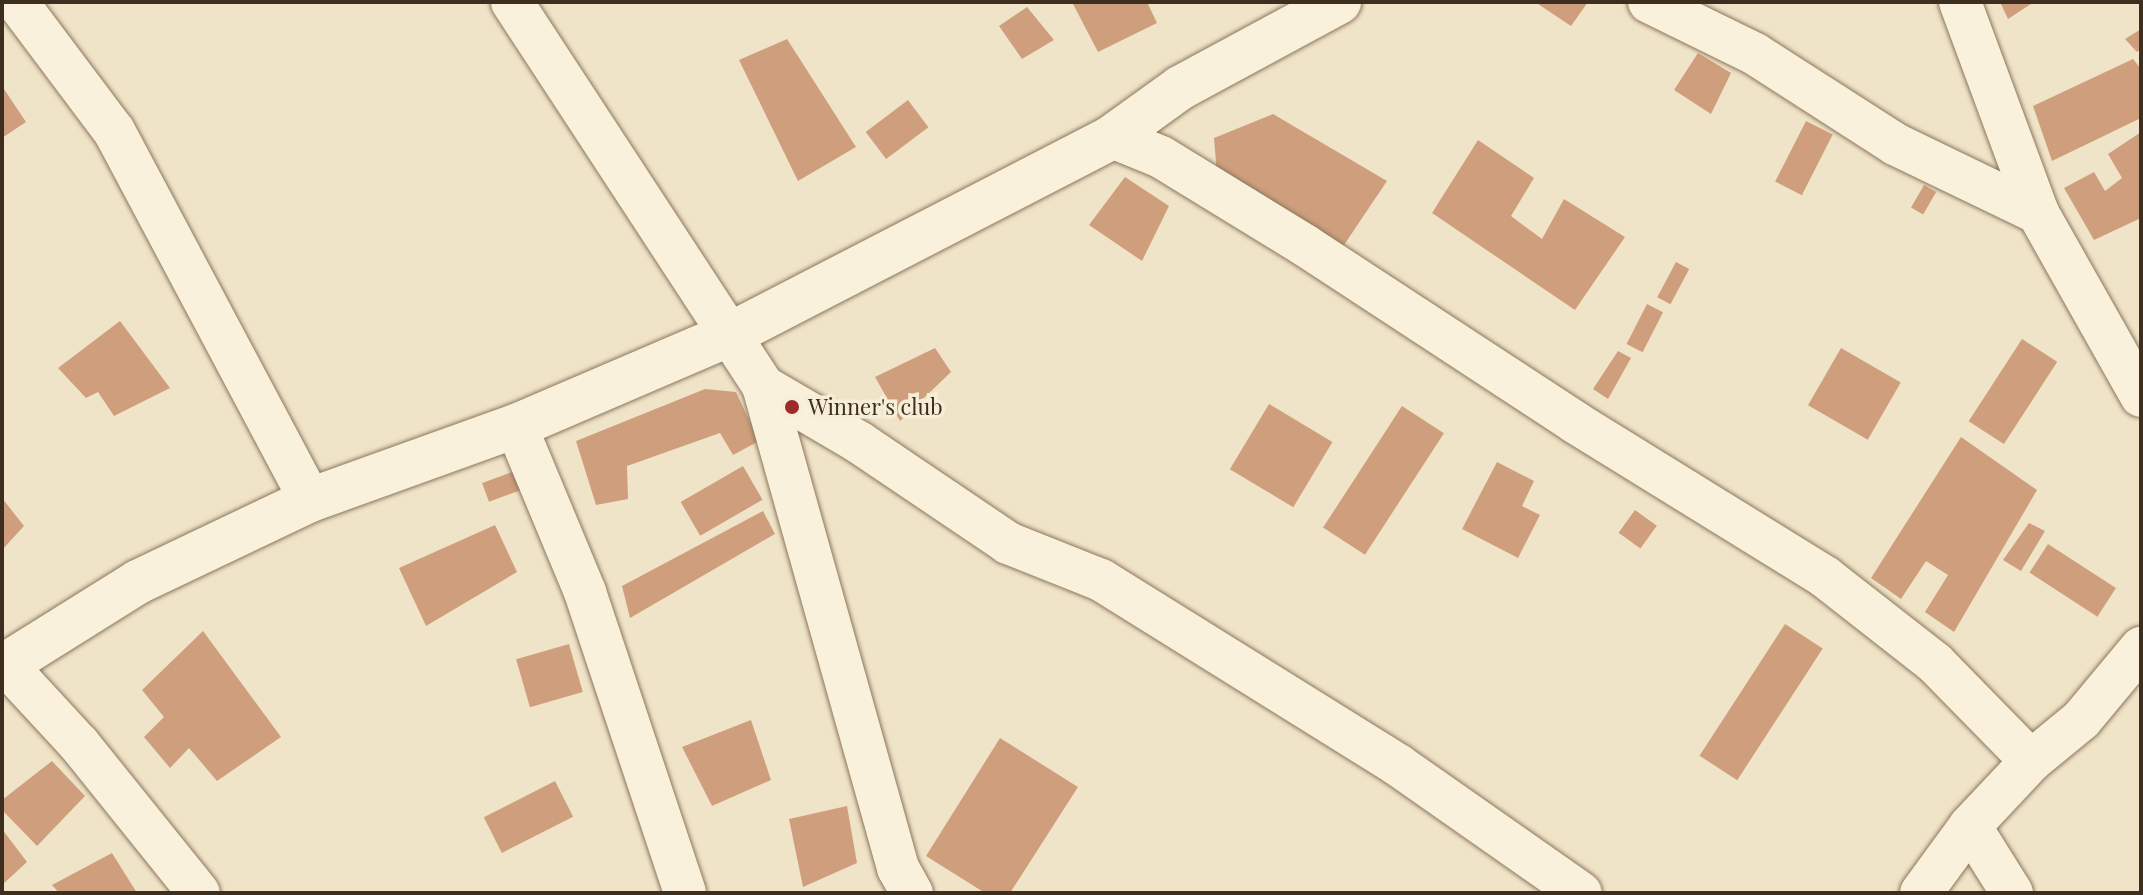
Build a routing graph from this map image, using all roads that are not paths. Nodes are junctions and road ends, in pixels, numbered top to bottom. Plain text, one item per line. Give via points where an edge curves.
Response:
1 (17, 2) edge
2 (512, 2) edge
3 (1339, 2) edge
4 (1649, 2) edge
5 (1960, 2) edge
6 (1112, 137) junction
7 (2038, 213) junction
8 (733, 333) junction
9 (763, 386) junction
10 (2141, 396) edge
11 (516, 426) junction
12 (310, 500) junction
13 (2141, 648) edge
14 (4, 666) edge
15 (2031, 761) junction
16 (1970, 826) junction
17 (199, 893) edge
18 (685, 893) edge
19 (912, 893) edge
20 (1581, 893) edge
21 (1921, 893) edge
22 (2012, 893) edge

1 - 12 street via 114,131
2 - 8 street
3 - 6 main road via 1180,88
4 - 7 street via 1755,54 1895,144
5 - 7 street
6 - 8 main road
6 - 15 street via 1161,157 1306,246 1576,423 1825,577 1935,663
7 - 10 street
8 - 9 street
8 - 11 main road
9 - 19 street via 898,868
9 - 20 street via 860,443 1008,543 1101,580 1330,723
11 - 12 main road
11 - 18 street via 585,592
12 - 14 main road via 138,582
13 - 15 street via 2081,720
14 - 17 street via 79,744
15 - 16 street
16 - 21 street
16 - 22 street

